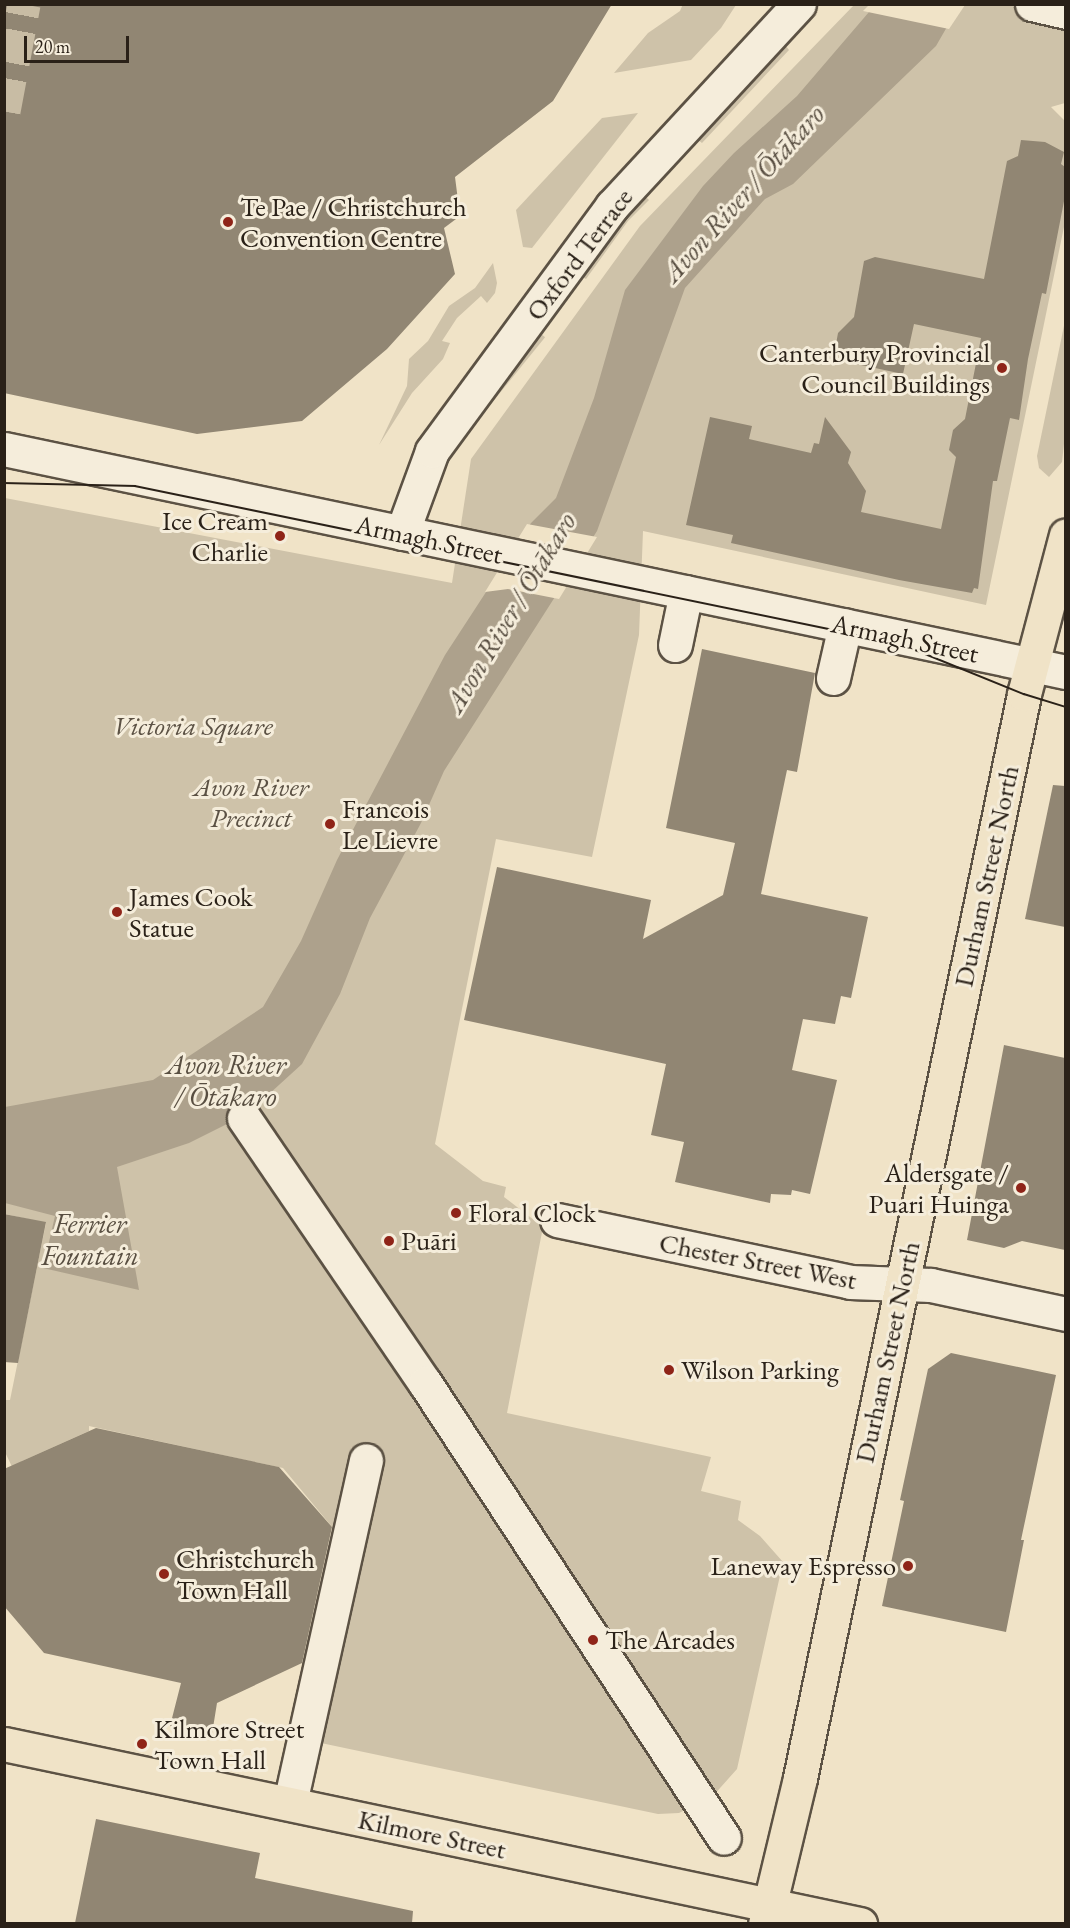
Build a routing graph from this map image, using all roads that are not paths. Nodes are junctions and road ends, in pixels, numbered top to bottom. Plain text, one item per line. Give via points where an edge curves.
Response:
1 (799, 4) edge
2 (1032, 4) edge
3 (1065, 12) edge
4 (4, 449) edge
5 (402, 533) junction
6 (1065, 535) edge
7 (686, 592) junction
8 (845, 625) junction
9 (675, 645) dead end
10 (1031, 664) junction
11 (1065, 672) edge
12 (833, 678) dead end
13 (244, 1118) dead end
14 (557, 1220) dead end
15 (901, 1283) junction
16 (1065, 1314) edge
17 (366, 1460) dead end
18 (4, 1744) edge
19 (290, 1803) junction
20 (724, 1838) dead end
21 (772, 1917) edge
22 (860, 1923) edge

1 - 5 street, Oxford Terrace via 612,206 432,451
2 - 3 street
4 - 5 street, Armagh Street
5 - 7 street, Armagh Street
6 - 10 main road, Durham Street North
7 - 8 street, Armagh Street
7 - 9 street
8 - 10 street, Armagh Street
8 - 12 street
10 - 11 street, Armagh Street
10 - 15 main road, Durham Street North
13 - 20 street via 425,1383
14 - 15 street, Chester Street West via 850,1282
15 - 16 street, Chester Street West via 931,1285
15 - 21 main road, Durham Street North
17 - 19 street
18 - 19 main road, Kilmore Street
19 - 21 main road, Kilmore Street
21 - 22 main road, Kilmore Street

